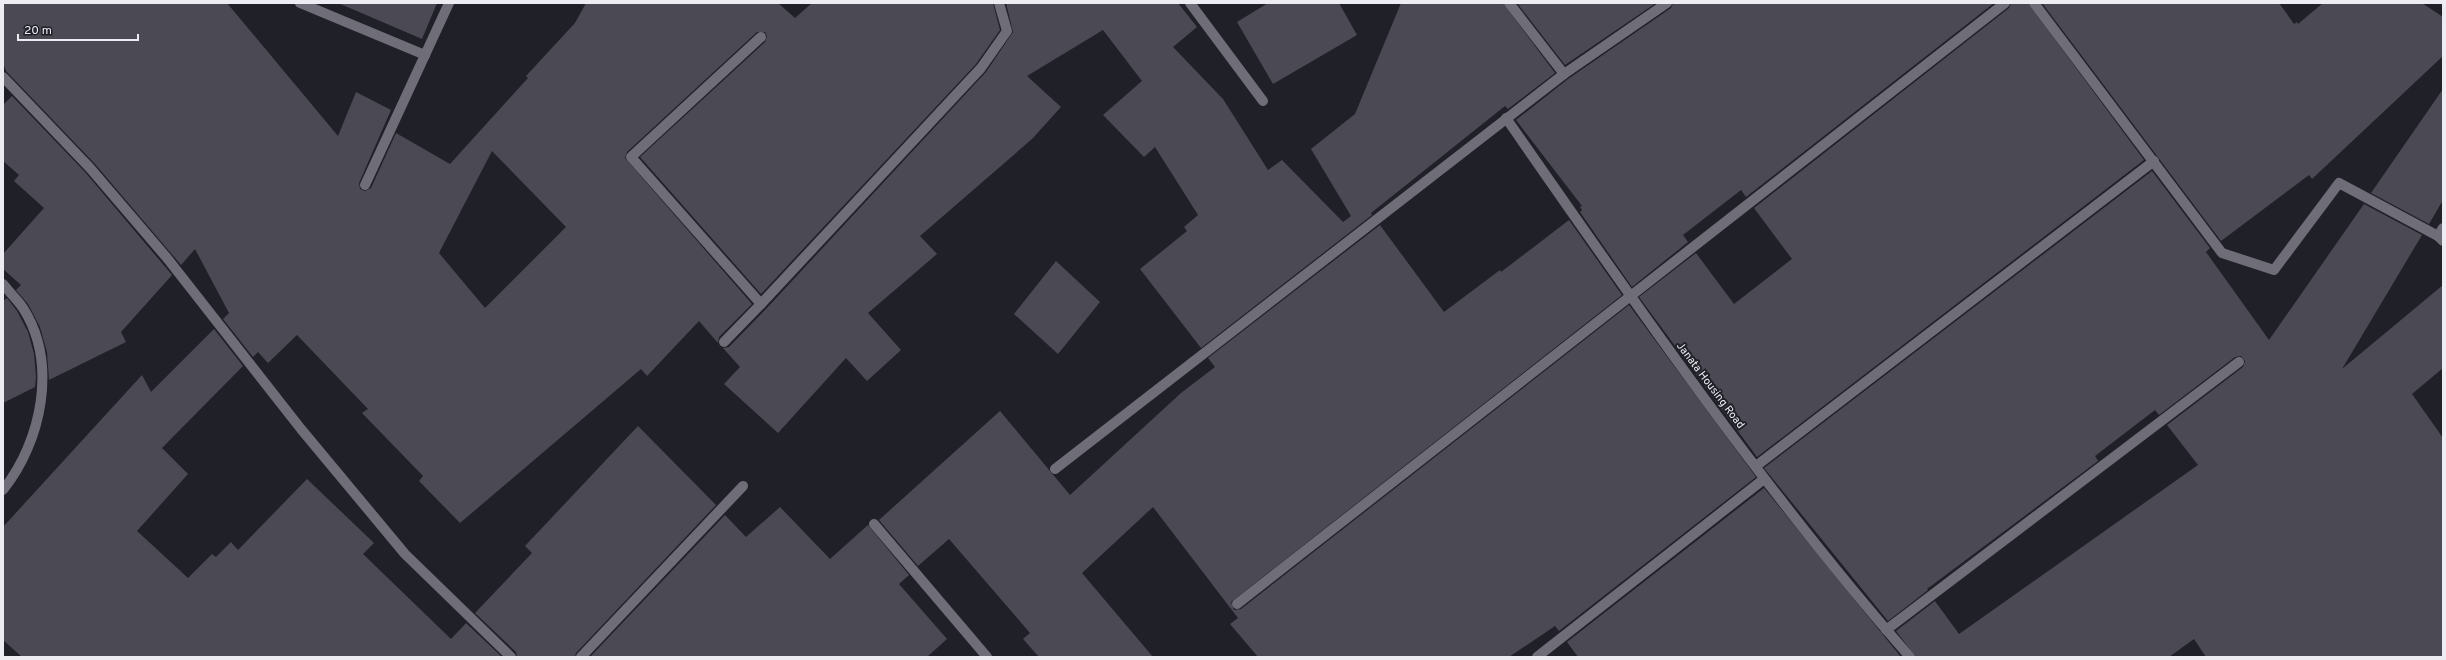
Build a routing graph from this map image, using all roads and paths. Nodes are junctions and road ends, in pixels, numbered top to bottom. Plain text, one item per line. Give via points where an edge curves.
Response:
1 (300, 3) edge
2 (449, 3) edge
3 (999, 3) edge
4 (1190, 3) edge
5 (1509, 3) edge
6 (1667, 3) edge
7 (2004, 3) edge
8 (2034, 3) edge
9 (761, 37) dead end
10 (425, 55) junction
11 (1564, 74) junction
12 (3, 77) edge
13 (1263, 101) dead end
14 (1506, 118) junction
15 (2154, 162) junction
16 (365, 185) dead end
17 (2441, 235) edge
18 (3, 284) edge
19 (1630, 296) junction
20 (761, 304) junction
21 (724, 342) dead end
22 (2239, 362) dead end
23 (1756, 466) junction
24 (1055, 469) dead end
25 (1764, 479) junction
26 (743, 486) dead end
27 (3, 490) edge
28 (874, 524) dead end
29 (1237, 604) dead end
30 (1886, 630) junction
31 (511, 657) edge
32 (581, 657) edge
33 (987, 657) edge
34 (1537, 657) edge
35 (1910, 657) edge

1 - 10 street
2 - 10 street
3 - 20 street via 1007,30 981,68
4 - 13 street
5 - 11 street
6 - 11 street
7 - 19 street
8 - 15 street
9 - 20 street via 631,157
10 - 16 street
11 - 14 street
12 - 31 street via 90,168 168,258 300,429 405,554
14 - 19 street, Janata Housing Road
14 - 24 street
15 - 17 street via 2222,253 2274,270 2339,183
15 - 23 street
18 - 27 street via 23,308 43,365 41,403 29,445
19 - 23 street, Janata Housing Road
19 - 29 street
20 - 21 street
22 - 30 street
23 - 25 street, Janata Housing Road
25 - 30 street, Janata Housing Road
25 - 34 street
26 - 32 street
28 - 33 street
30 - 35 street, Janata Housing Road

